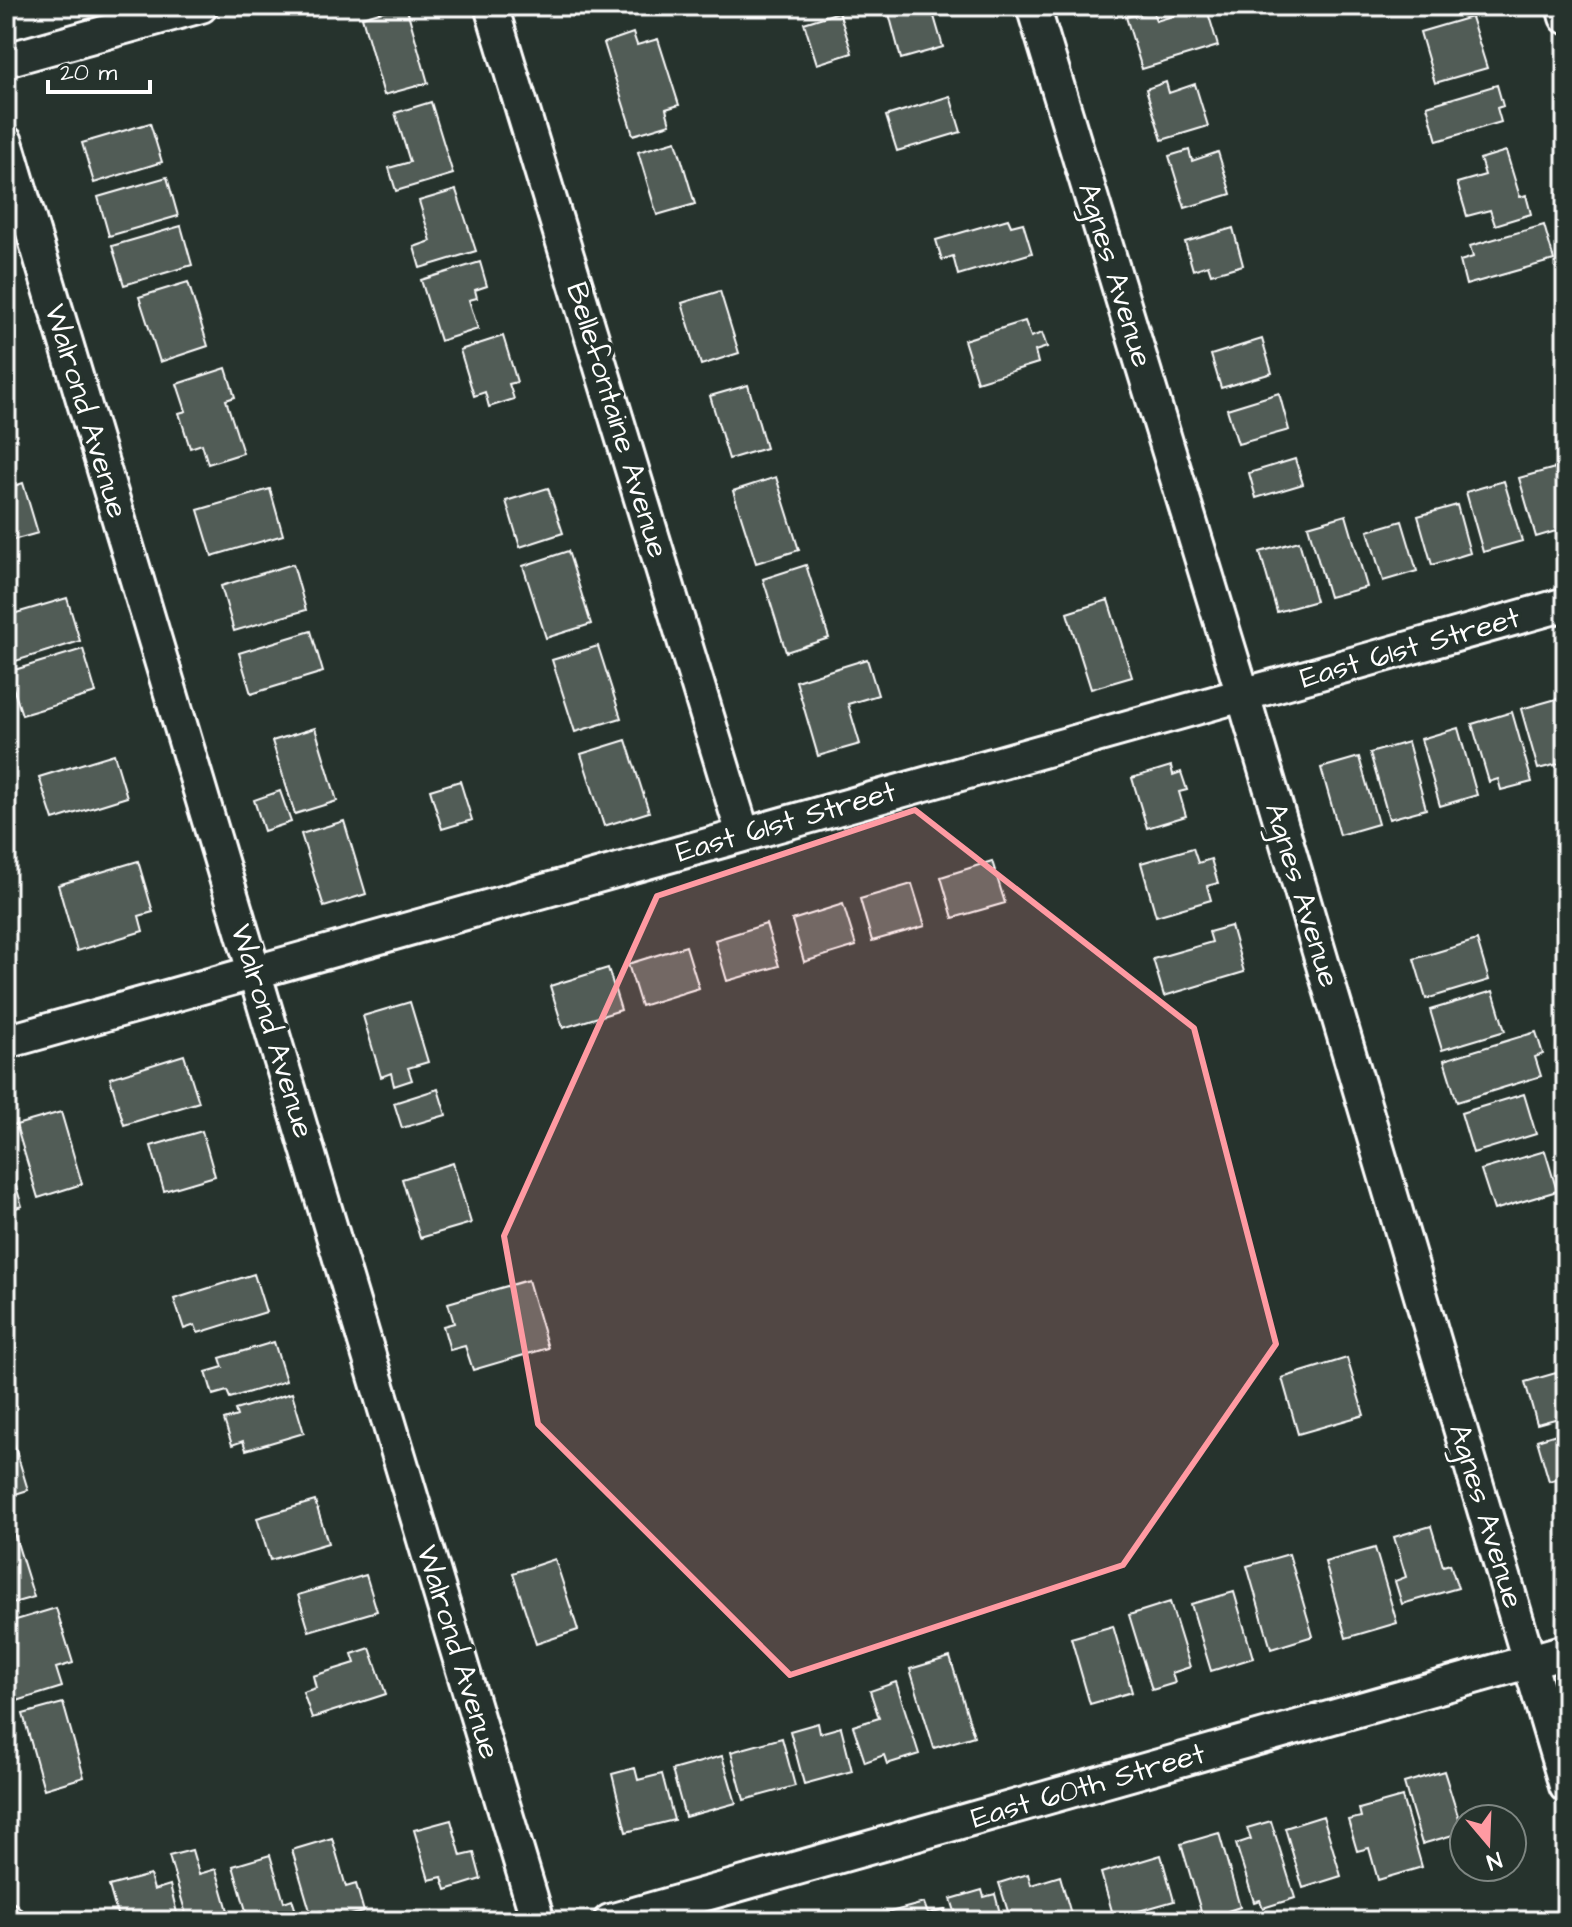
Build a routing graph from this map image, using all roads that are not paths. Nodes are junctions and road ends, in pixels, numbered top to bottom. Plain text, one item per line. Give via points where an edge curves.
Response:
1 (201, 6) edge
2 (491, 6) edge
3 (1033, 6) edge
4 (1563, 6) edge
5 (1566, 17) edge
6 (6, 60) edge
7 (6, 142) edge
8 (1566, 604) edge
9 (1243, 695) junction
10 (743, 834) junction
11 (254, 971) junction
12 (6, 1042) edge
13 (1566, 1651) edge
14 (1529, 1661) junction
15 (1566, 1786) edge
16 (538, 1921) edge
17 (610, 1921) edge

1 - 6 street
2 - 10 street, Bellefontaine Avenue
3 - 9 street, Agnes Avenue
4 - 5 street
7 - 11 street, Walrond Avenue
8 - 9 street, East 61st Street
9 - 10 street, East 61st Street
9 - 14 street, Agnes Avenue
10 - 11 street, East 61st Street
11 - 12 street, East 61st Street
11 - 16 street, Walrond Avenue
13 - 14 street, East 60th Street
14 - 15 street, Agnes Avenue
14 - 17 street, East 60th Street

